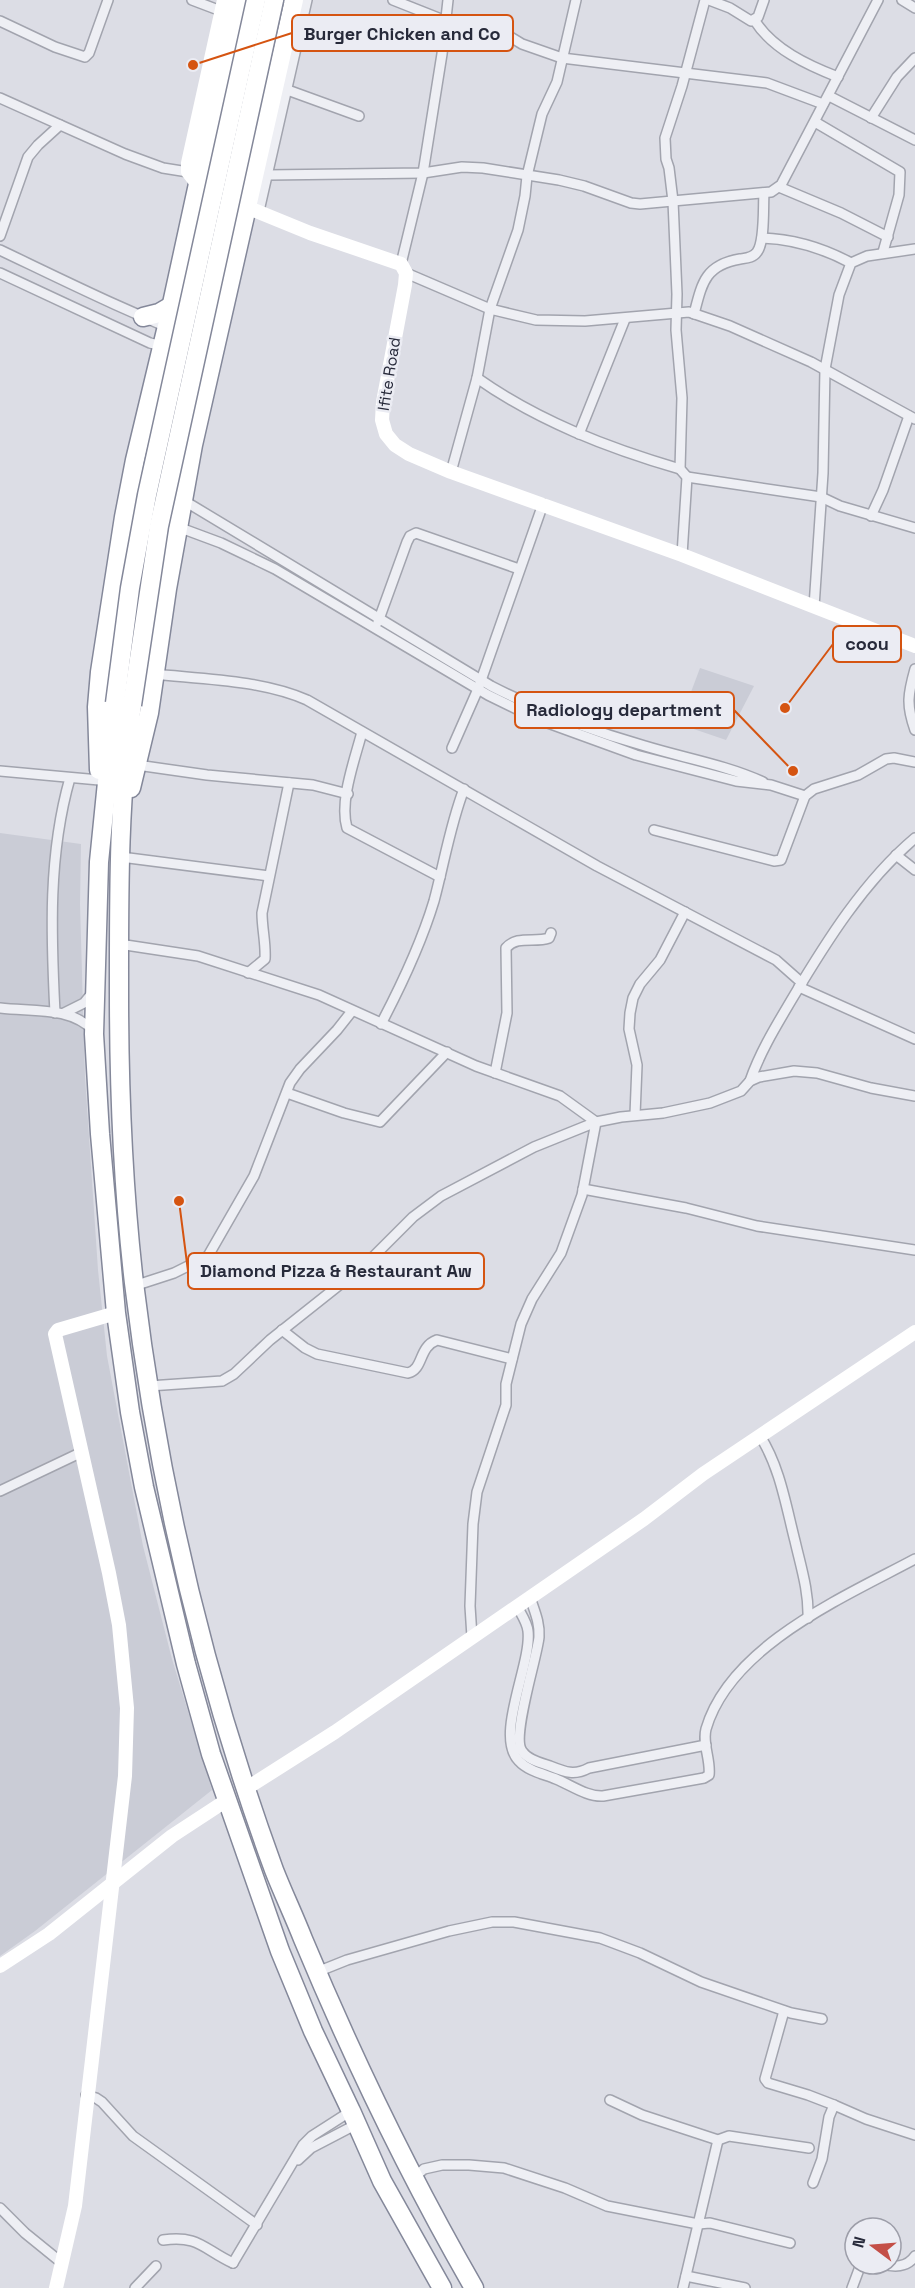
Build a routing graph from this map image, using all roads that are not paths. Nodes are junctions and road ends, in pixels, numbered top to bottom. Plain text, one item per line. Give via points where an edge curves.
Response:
1 (108, 0) edge
2 (192, 0) edge
3 (238, 0) edge
4 (256, 0) edge
5 (274, 0) edge
6 (294, 0) edge
7 (308, 0) edge
8 (393, 0) edge
9 (448, 0) edge
10 (576, 0) edge
11 (707, 0) edge
12 (764, 0) edge
13 (878, 0) edge
14 (902, 0) edge
15 (222, 6) edge
16 (915, 8) edge
17 (0, 21) edge
18 (446, 21) junction
19 (755, 21) junction
20 (562, 57) junction
21 (915, 58) edge
22 (685, 73) junction
23 (838, 77) junction
24 (280, 87) junction
25 (0, 98) edge
26 (826, 100) junction
27 (359, 116) dead end
28 (871, 118) junction
29 (815, 122) junction
30 (60, 125) junction
31 (915, 140) edge
32 (423, 172) junction
33 (268, 175) junction
34 (527, 176) junction
35 (197, 184) junction
36 (779, 187) junction
37 (764, 193) junction
38 (673, 201) junction
39 (253, 209) junction
40 (0, 236) edge
41 (888, 237) junction
42 (762, 238) junction
43 (915, 249) edge
44 (0, 250) edge
45 (883, 252) junction
46 (851, 263) junction
47 (403, 268) junction
48 (0, 273) edge
49 (171, 306) junction
50 (490, 309) junction
51 (676, 312) junction
52 (694, 314) junction
53 (143, 317) junction
54 (625, 319) junction
55 (166, 327) junction
56 (162, 346) junction
57 (217, 346) junction
58 (825, 369) junction
59 (477, 378) junction
60 (912, 417) edge
61 (579, 434) junction
62 (451, 472) junction
63 (683, 473) junction
64 (821, 497) junction
65 (183, 500) junction
66 (543, 504) junction
67 (871, 516) junction
68 (214, 518) junction
69 (178, 527) junction
70 (915, 528) edge
71 (239, 533) junction
72 (204, 536) junction
73 (231, 548) junction
74 (682, 555) junction
75 (519, 569) junction
76 (814, 607) junction
77 (378, 622) junction
78 (915, 646) edge
79 (915, 669) edge
80 (154, 674) junction
81 (480, 684) junction
82 (123, 704) junction
83 (915, 730) edge
84 (362, 732) junction
85 (452, 748) dead end
86 (915, 762) edge
87 (137, 765) junction
88 (0, 771) edge
89 (70, 778) junction
90 (99, 780) junction
91 (289, 783) junction
92 (464, 789) junction
93 (348, 794) junction
94 (805, 796) junction
95 (102, 822) junction
96 (122, 824) junction
97 (654, 830) dead end
98 (915, 838) edge
99 (896, 855) junction
100 (121, 857) junction
101 (915, 870) edge
102 (269, 876) junction
103 (440, 877) junction
104 (685, 912) junction
105 (551, 933) dead end
106 (119, 944) junction
107 (248, 973) junction
108 (801, 985) junction
109 (95, 989) junction
110 (0, 1008) edge
111 (352, 1011) junction
112 (60, 1013) junction
113 (381, 1024) junction
114 (94, 1031) junction
115 (915, 1039) edge
116 (447, 1052) junction
117 (495, 1073) junction
118 (750, 1082) junction
119 (287, 1093) junction
120 (915, 1096) edge
121 (635, 1115) junction
122 (596, 1122) junction
123 (583, 1189) junction
124 (915, 1250) edge
125 (134, 1286) junction
126 (116, 1313) junction
127 (282, 1330) junction
128 (915, 1332) edge
129 (512, 1359) junction
130 (149, 1386) junction
131 (760, 1436) junction
132 (82, 1452) junction
133 (0, 1491) edge
134 (915, 1559) edge
135 (530, 1597) junction
136 (809, 1600) junction
137 (516, 1606) junction
138 (822, 1610) junction
139 (808, 1618) junction
140 (472, 1637) junction
141 (706, 1745) junction
142 (247, 1788) junction
143 (227, 1800) junction
144 (113, 1882) junction
145 (0, 1966) edge
146 (317, 1972) junction
147 (784, 2011) junction
148 (822, 2019) dead end
149 (86, 2095) junction
150 (610, 2100) dead end
151 (834, 2105) junction
152 (354, 2118) junction
153 (915, 2135) edge
154 (718, 2140) junction
155 (809, 2148) dead end
156 (413, 2178) junction
157 (813, 2183) dead end
158 (0, 2208) edge
159 (698, 2224) junction
160 (257, 2225) junction
161 (163, 2240) dead end
162 (790, 2243) dead end
163 (915, 2256) edge
164 (62, 2263) junction
165 (233, 2263) junction
166 (903, 2265) edge
167 (156, 2266) dead end
168 (686, 2276) junction
169 (56, 2288) edge
170 (135, 2288) edge
171 (442, 2288) edge
172 (474, 2288) edge
173 (683, 2288) edge
174 (744, 2288) edge

1 - 17 street via 85,57
2 - 15 street
3 - 35 highway
4 - 82 highway, bridge via 147,495 130,588
5 - 82 highway, bridge
6 - 24 highway
7 - 24 street
8 - 18 street
9 - 18 street
10 - 20 street
11 - 19 street
11 - 22 street
12 - 19 street
13 - 23 street
14 - 16 street
15 - 35 street via 191,148
18 - 20 street via 502,32 522,44
18 - 32 street
19 - 23 street via 777,45
20 - 22 street
20 - 34 street via 542,114
21 - 28 street via 897,77
22 - 26 street via 766,83
22 - 38 street via 665,138
23 - 26 street
24 - 27 street
24 - 33 street
24 - 39 highway
25 - 30 street
26 - 28 street
26 - 29 street
28 - 31 street
29 - 36 street
29 - 41 street via 900,172 899,195
30 - 35 street
30 - 40 street via 28,157
32 - 33 street
32 - 34 street via 462,167
32 - 47 street
33 - 39 street
34 - 38 street via 584,186 631,203
34 - 50 street via 518,230
35 - 39 street
35 - 49 highway
36 - 37 street
36 - 41 street
37 - 38 street
37 - 42 street
38 - 51 street
39 - 47 street
39 - 57 highway
41 - 45 street
42 - 46 street via 782,238 819,248
42 - 52 street via 759,251 753,256 728,261 706,276
43 - 45 street
44 - 53 street
45 - 46 street
46 - 58 street via 839,295
47 - 50 street
47 - 62 street, Ifite Road via 382,420 395,445
48 - 56 street
49 - 53 highway
49 - 55 highway
50 - 54 street via 549,321
50 - 59 street
51 - 52 street
51 - 54 street
51 - 63 street
52 - 58 street
53 - 55 street
54 - 61 street
55 - 56 highway
55 - 57 street
56 - 57 street
56 - 90 highway via 135,460 111,592 97,707
57 - 65 highway
58 - 60 street
58 - 64 street
59 - 61 street via 512,401
59 - 62 street
60 - 67 street
61 - 63 street
62 - 66 street, Ifite Road
63 - 64 street
63 - 74 street
64 - 67 street
64 - 76 street
65 - 68 street
65 - 69 highway
66 - 74 street, Ifite Road
66 - 75 street
67 - 70 street
68 - 71 street
68 - 72 street
69 - 72 street
69 - 80 highway
71 - 73 street
71 - 77 street
72 - 73 street
73 - 77 street
74 - 76 street, Ifite Road
75 - 77 street via 416,532 407,542
75 - 81 street
76 - 78 street, Ifite Road
77 - 81 street
79 - 83 street via 908,712
80 - 84 street via 293,694
80 - 87 highway
81 - 85 street
81 - 94 street via 537,719 636,755
82 - 95 highway
82 - 96 highway via 126,750
84 - 92 street
84 - 93 street
86 - 94 street via 886,759
87 - 91 street
87 - 96 highway
88 - 89 street
89 - 90 street
89 - 112 street via 52,885
90 - 95 highway
91 - 93 street
91 - 102 street
92 - 103 street
92 - 104 street
93 - 103 street via 347,828
94 - 97 street via 782,860
95 - 109 highway
96 - 100 highway
98 - 99 street
99 - 101 street
99 - 108 street via 852,909
100 - 102 street
100 - 106 highway
102 - 107 street via 262,913 265,959
103 - 113 street via 404,980
104 - 108 street via 776,960
104 - 121 street via 660,960 633,998 629,1029 637,1065
105 - 117 street via 544,940 518,940 508,945 507,1013
106 - 107 street via 198,956
106 - 125 highway via 121,1123
107 - 111 street via 319,995
108 - 115 street
108 - 118 street via 758,1059
109 - 112 street via 84,1003
109 - 114 highway
110 - 112 street
111 - 113 street
111 - 119 street via 300,1069
112 - 114 street via 82,1020
113 - 116 street
114 - 126 highway
116 - 117 street
116 - 119 street via 380,1122
117 - 122 street via 560,1096
118 - 120 street via 794,1071
118 - 121 street via 741,1091 710,1103
119 - 125 street via 254,1176 208,1256
121 - 122 street
122 - 123 street
122 - 127 street via 534,1147 441,1196 413,1217 368,1263
123 - 124 street via 757,1226
123 - 129 street via 561,1253 521,1324
125 - 130 highway
126 - 132 street via 55,1334
126 - 143 highway via 130,1412 160,1562
127 - 129 street via 317,1354 408,1373 416,1368 426,1346 437,1340
127 - 130 street via 222,1381
128 - 131 street
129 - 140 street via 506,1405 477,1492 470,1606
130 - 142 highway via 206,1655
131 - 135 street
131 - 136 street via 776,1467
132 - 133 street
132 - 144 street via 115,1605 126,1697 125,1776
134 - 138 street
135 - 137 street
135 - 141 street via 539,1622 520,1727 521,1751 531,1759 576,1774
136 - 138 street
136 - 139 street
137 - 140 street
137 - 141 street via 525,1619 528,1635 510,1748 526,1767 595,1797 704,1778 709,1775
138 - 139 street
139 - 141 street via 768,1645 733,1678 710,1717
140 - 142 street
142 - 146 highway via 276,1875
143 - 144 street
143 - 152 highway via 300,2001
144 - 145 street via 49,1934
144 - 149 street
146 - 147 street via 449,1931 492,1922 514,1922 600,1938 701,1982
146 - 156 highway via 366,2085
147 - 148 street
147 - 151 street via 765,2079
149 - 160 street via 102,2102 134,2136
149 - 164 street via 75,2206
150 - 154 street
151 - 153 street
151 - 157 street
152 - 160 street via 312,2136 303,2145
152 - 165 street via 301,2155 246,2249
152 - 171 highway via 382,2181
154 - 155 street via 729,2136
154 - 159 street
156 - 159 street via 424,2169 442,2165 504,2168 607,2206
156 - 172 highway
158 - 164 street
159 - 162 street via 710,2223
159 - 168 street
160 - 165 street
161 - 165 street via 192,2240
163 - 166 street
164 - 169 street
167 - 170 street
168 - 173 street
168 - 174 street

